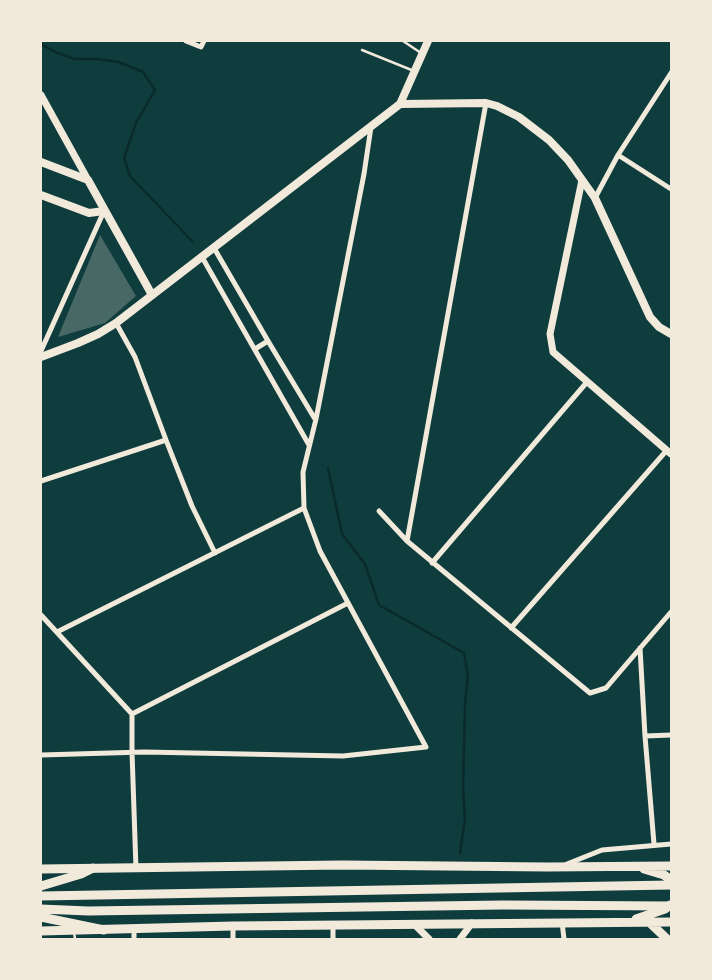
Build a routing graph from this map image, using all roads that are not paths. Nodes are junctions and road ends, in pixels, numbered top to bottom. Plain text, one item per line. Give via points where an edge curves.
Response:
1 (186, 41) edge
2 (204, 41) edge
3 (403, 41) edge
4 (428, 41) edge
5 (362, 50) dead end
6 (423, 53) junction
7 (415, 71) junction
8 (671, 73) edge
9 (41, 95) edge
10 (486, 103) junction
11 (400, 104) junction
12 (371, 125) junction
13 (618, 155) junction
14 (41, 162) edge
15 (88, 180) junction
16 (582, 180) junction
17 (671, 189) edge
18 (41, 195) edge
19 (595, 198) junction
20 (104, 211) junction
21 (214, 248) junction
22 (202, 257) junction
23 (152, 295) junction
24 (116, 323) junction
25 (671, 334) edge
26 (268, 342) junction
27 (255, 349) junction
28 (41, 351) edge
29 (41, 357) edge
30 (587, 382) junction
31 (316, 419) junction
32 (166, 440) junction
33 (310, 446) junction
34 (669, 452) edge
35 (41, 481) edge
36 (304, 508) junction
37 (379, 511) dead end
38 (407, 541) junction
39 (215, 552) junction
40 (432, 563) junction
41 (348, 603) junction
42 (671, 612) edge
43 (41, 615) edge
44 (511, 628) junction
45 (57, 632) junction
46 (640, 648) junction
47 (132, 714) junction
48 (671, 735) edge
49 (645, 736) junction
50 (132, 752) junction
51 (41, 755) edge
52 (654, 844) junction
53 (671, 844) edge
54 (629, 866) junction
55 (671, 866) edge
56 (560, 867) junction
57 (94, 868) junction
58 (41, 869) edge
59 (136, 869) junction
60 (671, 880) edge
61 (671, 885) edge
62 (41, 886) edge
63 (41, 896) edge
64 (671, 905) edge
65 (41, 909) edge
66 (41, 917) edge
67 (562, 922) junction
68 (626, 922) junction
69 (649, 922) junction
70 (671, 922) edge
71 (472, 923) junction
72 (414, 924) junction
73 (333, 925) junction
74 (233, 926) junction
75 (104, 930) junction
76 (41, 932) edge
77 (134, 934) edge
78 (75, 935) edge
79 (233, 939) edge
80 (334, 939) edge
81 (428, 939) edge
82 (460, 939) edge
83 (564, 939) edge
84 (667, 939) edge

1 - 2 street via 201,47
3 - 6 lane
4 - 6 main road
5 - 7 lane
6 - 7 main road
7 - 11 main road
8 - 13 street
9 - 15 street
10 - 11 main road
10 - 16 main road via 514,114 536,129 568,160
10 - 38 street
11 - 12 main road
12 - 21 main road
12 - 31 street
13 - 17 street
13 - 19 street
14 - 15 main road
15 - 20 main road
16 - 19 main road
16 - 30 street via 550,334 554,352
18 - 20 main road via 89,213
19 - 25 main road via 650,317
20 - 23 main road
20 - 28 street
21 - 22 main road
21 - 26 street
22 - 23 main road
22 - 27 street
23 - 24 main road
24 - 29 main road
24 - 32 street via 135,357
26 - 27 street
26 - 31 street
27 - 33 street
30 - 34 street
30 - 40 street
31 - 33 street
32 - 35 street
32 - 39 street via 192,506
33 - 36 street via 303,472
34 - 44 street
36 - 39 street
36 - 41 street via 320,551
37 - 38 street
38 - 40 street
39 - 45 street
40 - 44 street
41 - 47 street
41 - 50 street via 426,748 343,756
42 - 46 street
43 - 45 street
44 - 46 street via 590,693 606,688
45 - 47 street
46 - 49 street
47 - 50 street
48 - 49 street
49 - 52 street
50 - 51 street
50 - 59 street
52 - 53 street
52 - 56 street via 602,850
54 - 55 main road
54 - 56 main road
54 - 60 main road via 647,869
56 - 59 main road via 342,865
57 - 58 main road
57 - 59 main road
57 - 62 main road
61 - 63 main road
64 - 65 main road
64 - 68 main road
66 - 75 main road
67 - 68 main road
67 - 71 main road
67 - 83 street
68 - 69 main road
69 - 70 main road
69 - 84 main road
71 - 72 main road
71 - 82 street
72 - 73 main road
72 - 81 street
73 - 74 main road
73 - 80 street
74 - 77 main road
74 - 79 street
75 - 77 main road
75 - 78 main road
76 - 78 main road

